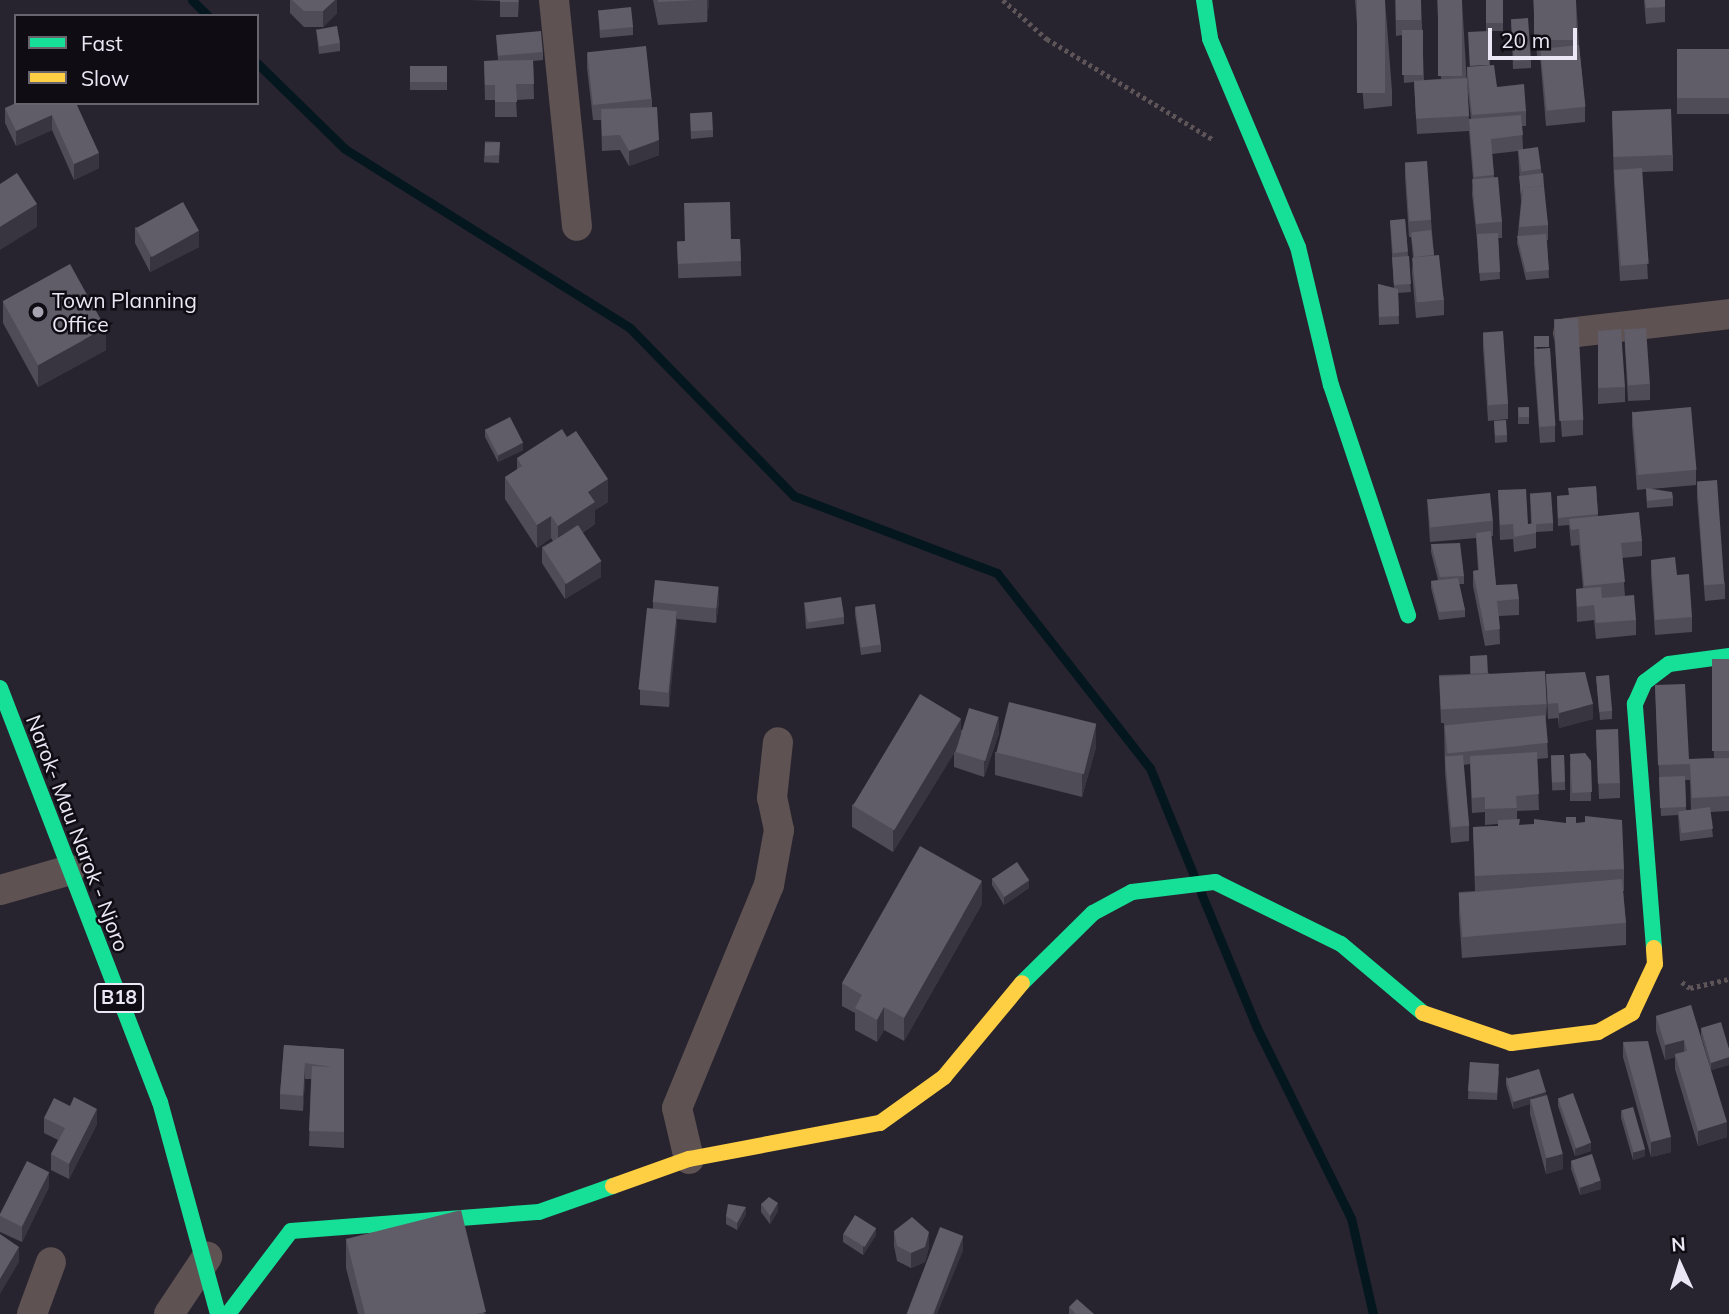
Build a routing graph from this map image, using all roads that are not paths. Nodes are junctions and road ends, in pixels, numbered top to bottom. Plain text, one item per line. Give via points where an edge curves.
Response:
1 (554, 0) edge
2 (1204, 0) edge
3 (576, 226) dead end
4 (1729, 314) edge
5 (1567, 333) edge
6 (1408, 614) dead end
7 (1729, 656) edge
8 (0, 688) edge
9 (778, 742) dead end
10 (70, 870) junction
11 (0, 890) edge
12 (689, 1159) junction
13 (207, 1256) junction
14 (51, 1262) dead end
15 (32, 1314) edge
16 (169, 1314) edge
17 (218, 1314) edge
18 (228, 1314) edge

1 - 3 street
2 - 6 main road via 1210,39 1298,247 1331,385
4 - 5 street
7 - 12 main road via 1669,664 1645,682 1636,704 1655,964 1632,1013 1583,1037 1511,1043 1413,1010 1341,944 1215,882 1132,892 1093,913 1030,973 944,1077 880,1123
8 - 10 main road, Narok- Mau Narok - Njoro / B18
9 - 12 street via 772,797 779,830 769,885 677,1108
10 - 11 street
10 - 13 main road, Narok- Mau Narok - Njoro / B18 via 160,1102
12 - 18 main road via 539,1212 291,1231
13 - 16 street
13 - 17 main road, Narok- Mau Narok - Njoro / B18
14 - 15 street

